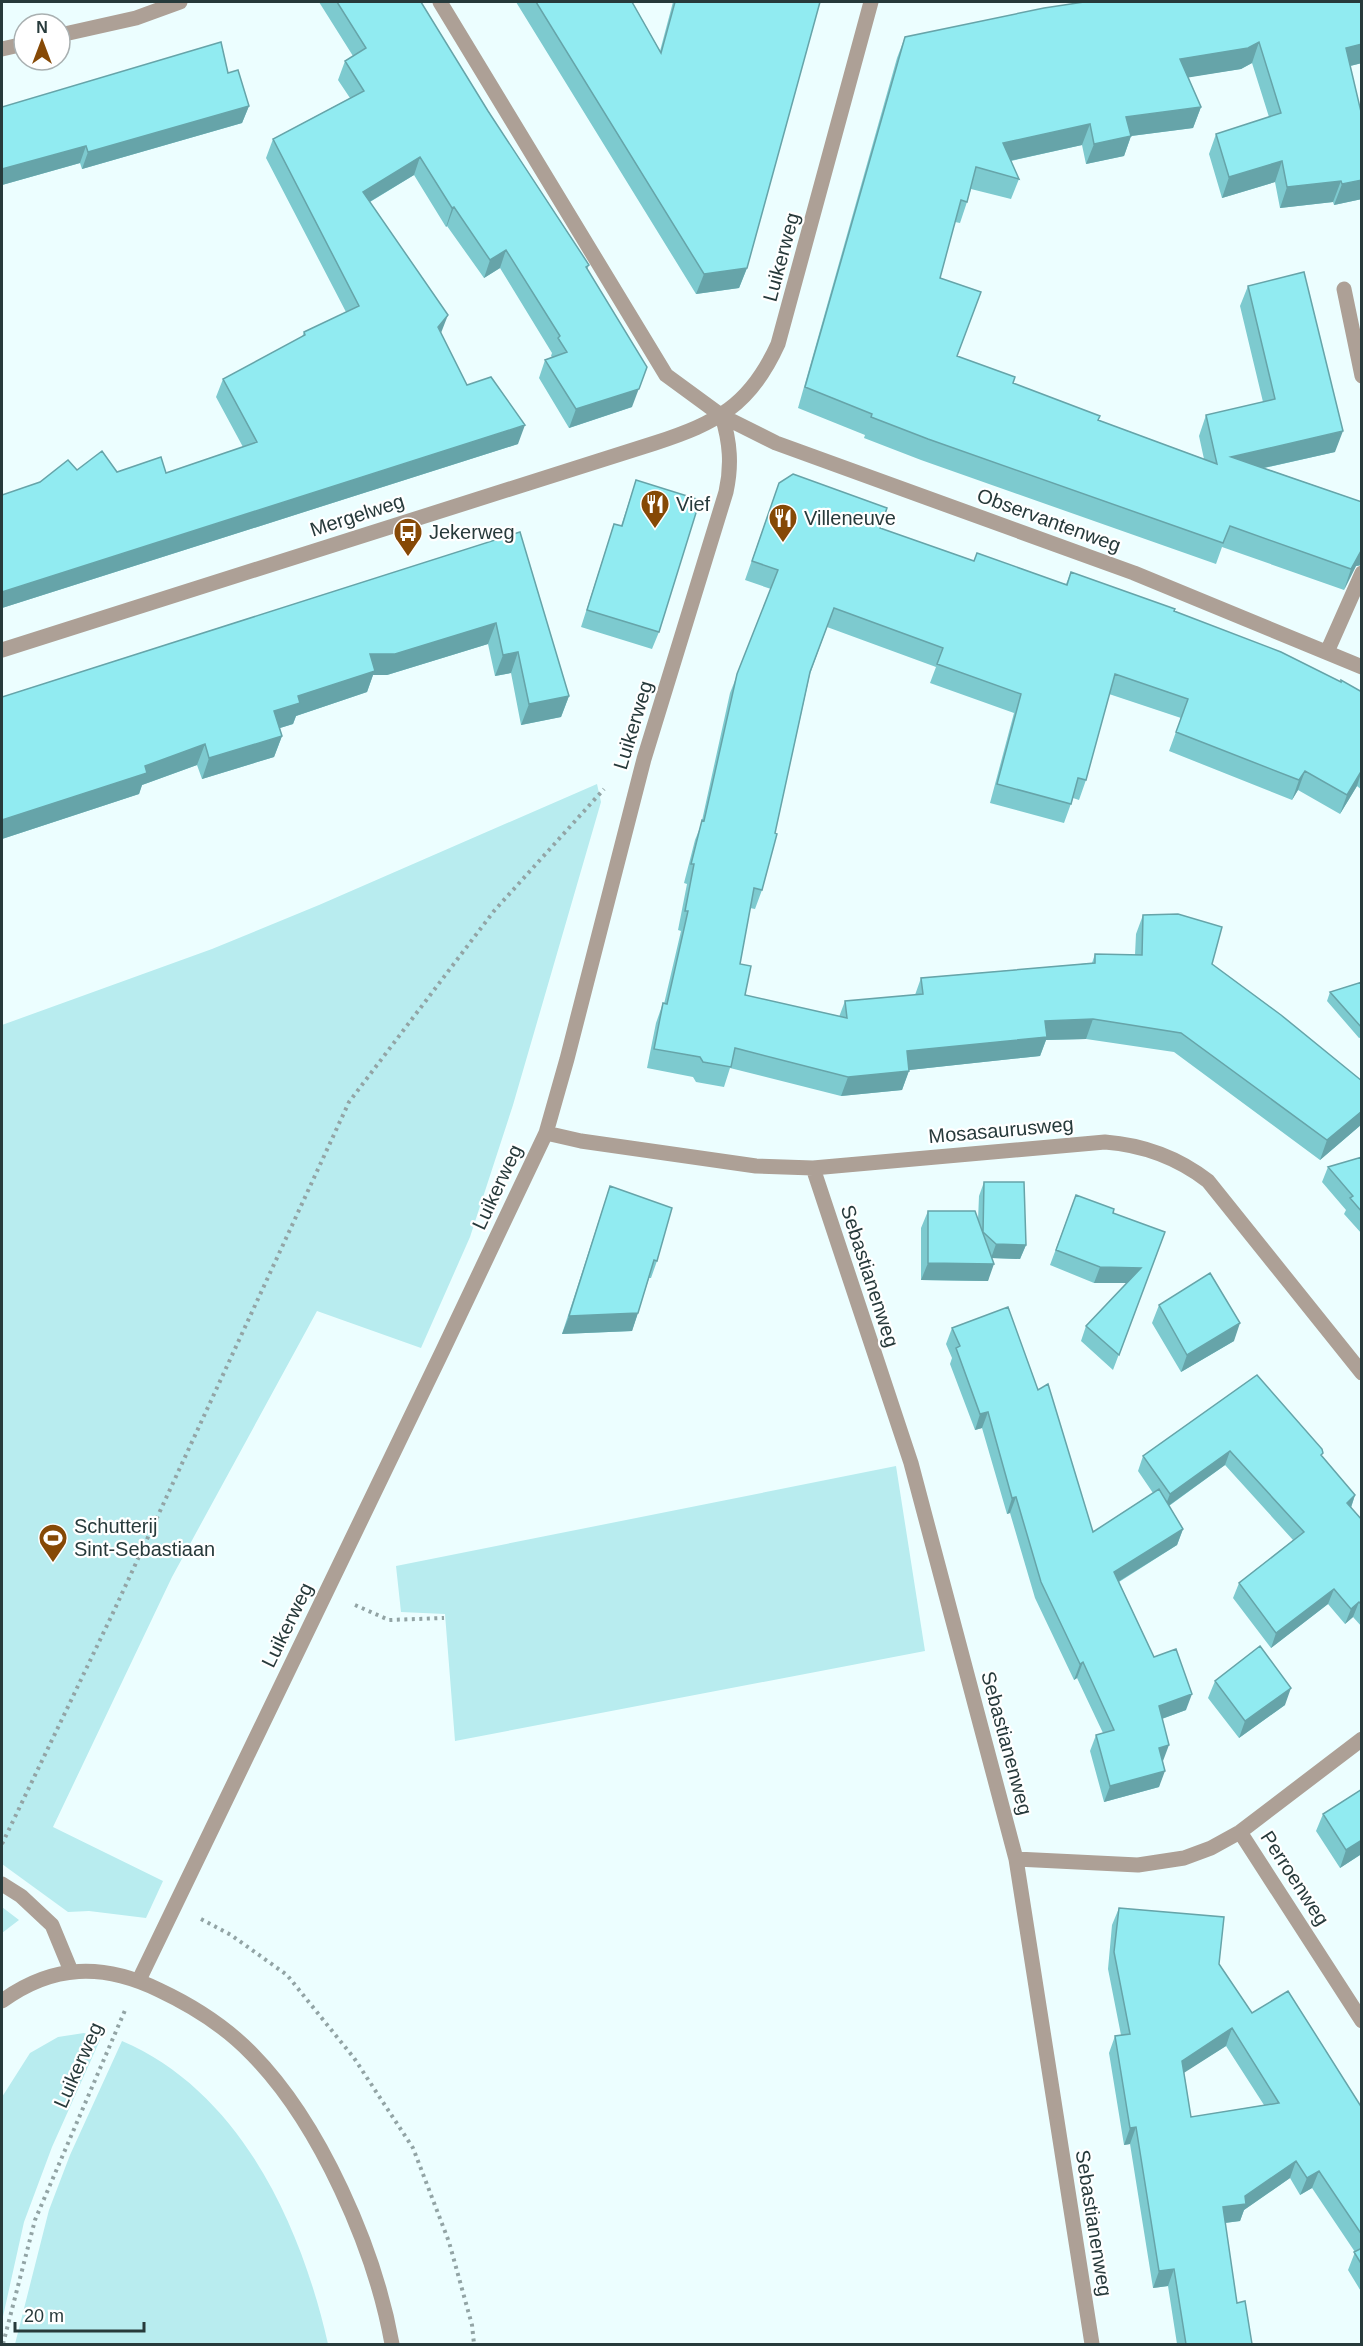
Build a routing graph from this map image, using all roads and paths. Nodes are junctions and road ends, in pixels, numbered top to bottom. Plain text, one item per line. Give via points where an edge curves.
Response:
1 (180, 2) edge
2 (440, 2) edge
3 (872, 2) edge
4 (72, 32) edge
5 (1344, 289) dead end
6 (1362, 376) edge
7 (722, 416) junction
8 (1362, 573) edge
9 (2, 650) edge
10 (1327, 652) junction
11 (1362, 667) edge
12 (644, 759) junction
13 (546, 1132) junction
14 (813, 1168) junction
15 (1362, 1372) edge
16 (327, 1592) junction
17 (444, 1618) dead end
18 (1362, 1739) edge
19 (1240, 1832) junction
20 (2, 1844) edge
21 (1016, 1859) junction
22 (2, 1884) edge
23 (175, 1905) junction
24 (71, 1971) junction
25 (139, 1980) junction
26 (2, 2001) edge
27 (1362, 2021) edge
28 (3, 2344) edge
29 (393, 2344) edge
30 (474, 2344) edge
31 (1092, 2344) edge

1 - 4 street via 136,18
2 - 7 street via 666,375
3 - 7 street, Luikerweg via 778,344 750,390
5 - 6 street
7 - 9 street, Mergelweg via 663,440
7 - 10 street, Observantenweg via 776,443 1134,573
7 - 12 street, Luikerweg via 729,437 731,469 726,492
8 - 10 street
10 - 11 street, Observantenweg
12 - 13 street, Luikerweg
12 - 20 path via 616,775 494,912 349,1102
13 - 14 street, Mosasaurusweg via 580,1141 756,1166
13 - 16 street, Luikerweg
14 - 15 street, Mosasaurusweg via 1105,1142 1165,1155 1208,1181
14 - 21 street, Sebastianenweg via 910,1463
16 - 17 path via 389,1620
16 - 23 street, Luikerweg
18 - 19 street
19 - 21 street, Perroenweg via 1184,1857 1138,1865
19 - 27 street, Perroenweg
21 - 31 street, Sebastianenweg
22 - 24 street via 52,1925
23 - 25 street, Luikerweg
23 - 30 path via 231,1935 287,1975 354,2058 413,2148 449,2241
24 - 25 street via 106,1972
24 - 26 street via 46,1977
25 - 28 path, Luikerweg via 35,2220
25 - 29 street via 222,2027 271,2075 303,2122 347,2201

